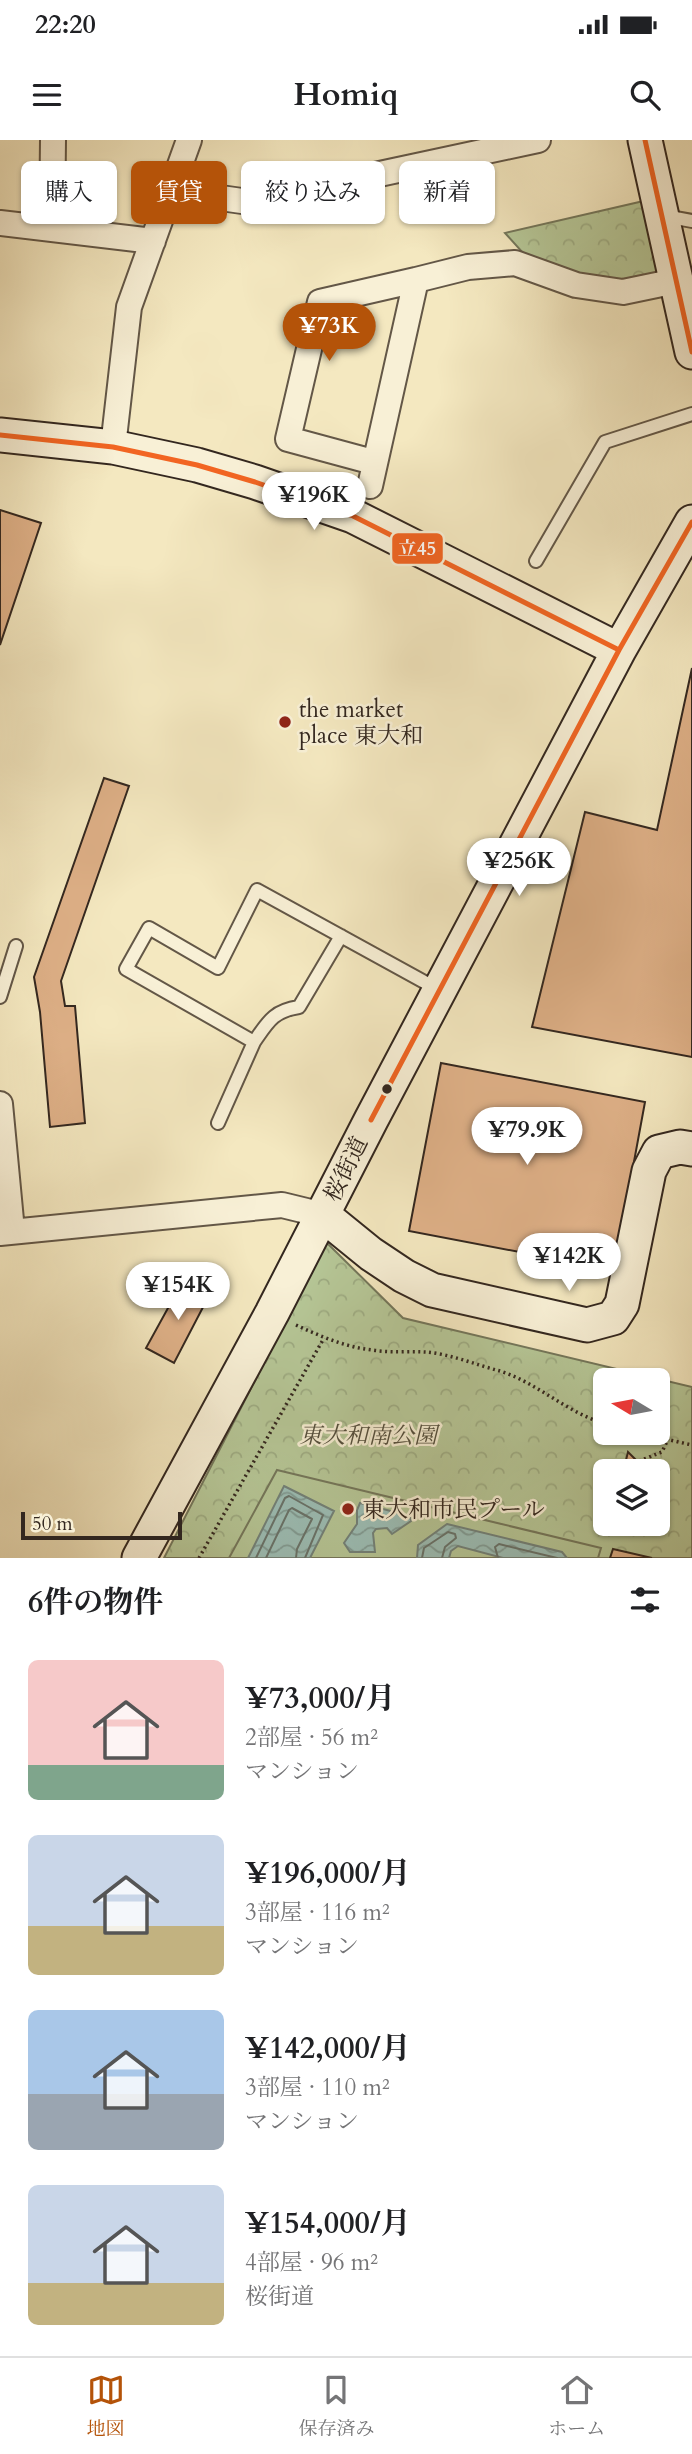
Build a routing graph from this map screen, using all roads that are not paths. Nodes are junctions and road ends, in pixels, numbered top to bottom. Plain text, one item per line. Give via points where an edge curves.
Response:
1 (53, 140) edge
2 (189, 140) edge
3 (538, 140) edge
4 (645, 140) edge
5 (182, 161) edge
6 (227, 199) edge
7 (677, 218) edge
8 (0, 223) edge
9 (159, 224) edge
10 (52, 229) junction
11 (153, 241) junction
12 (416, 280) junction
13 (676, 281) junction
14 (692, 352) edge
15 (692, 414) edge
16 (0, 435) edge
17 (113, 447) junction
18 (692, 522) edge
19 (536, 561) dead end
20 (619, 650) junction
21 (341, 936) junction
22 (16, 946) dead end
23 (440, 990) junction
24 (0, 997) edge
25 (254, 1042) junction
26 (0, 1104) edge
27 (218, 1123) dead end
28 (692, 1149) edge
29 (323, 1215) junction
30 (6, 1232) edge
31 (139, 1558) edge

1 - 10 street
2 - 5 street
3 - 6 street via 250,202
4 - 7 street
7 - 13 street
8 - 10 street
9 - 11 street
10 - 11 street
11 - 17 street via 129,306
12 - 12 street via 320,302 288,439 372,474
12 - 13 street via 468,267 515,263 576,285 624,292
13 - 14 street
15 - 19 lane via 605,442
16 - 17 street
17 - 20 street via 197,464 353,516
18 - 20 street, 桜街道
20 - 23 street, 桜街道
21 - 23 lane
21 - 25 lane via 299,1007 272,1017
21 - 25 lane via 257,890 218,968 149,928 126,969
22 - 24 lane
23 - 29 street, 桜街道
25 - 27 lane
26 - 30 street
28 - 29 street via 659,1152 649,1171 622,1304 613,1318 587,1325 432,1290 370,1254
29 - 30 street via 282,1205
29 - 31 street, 桜街道

